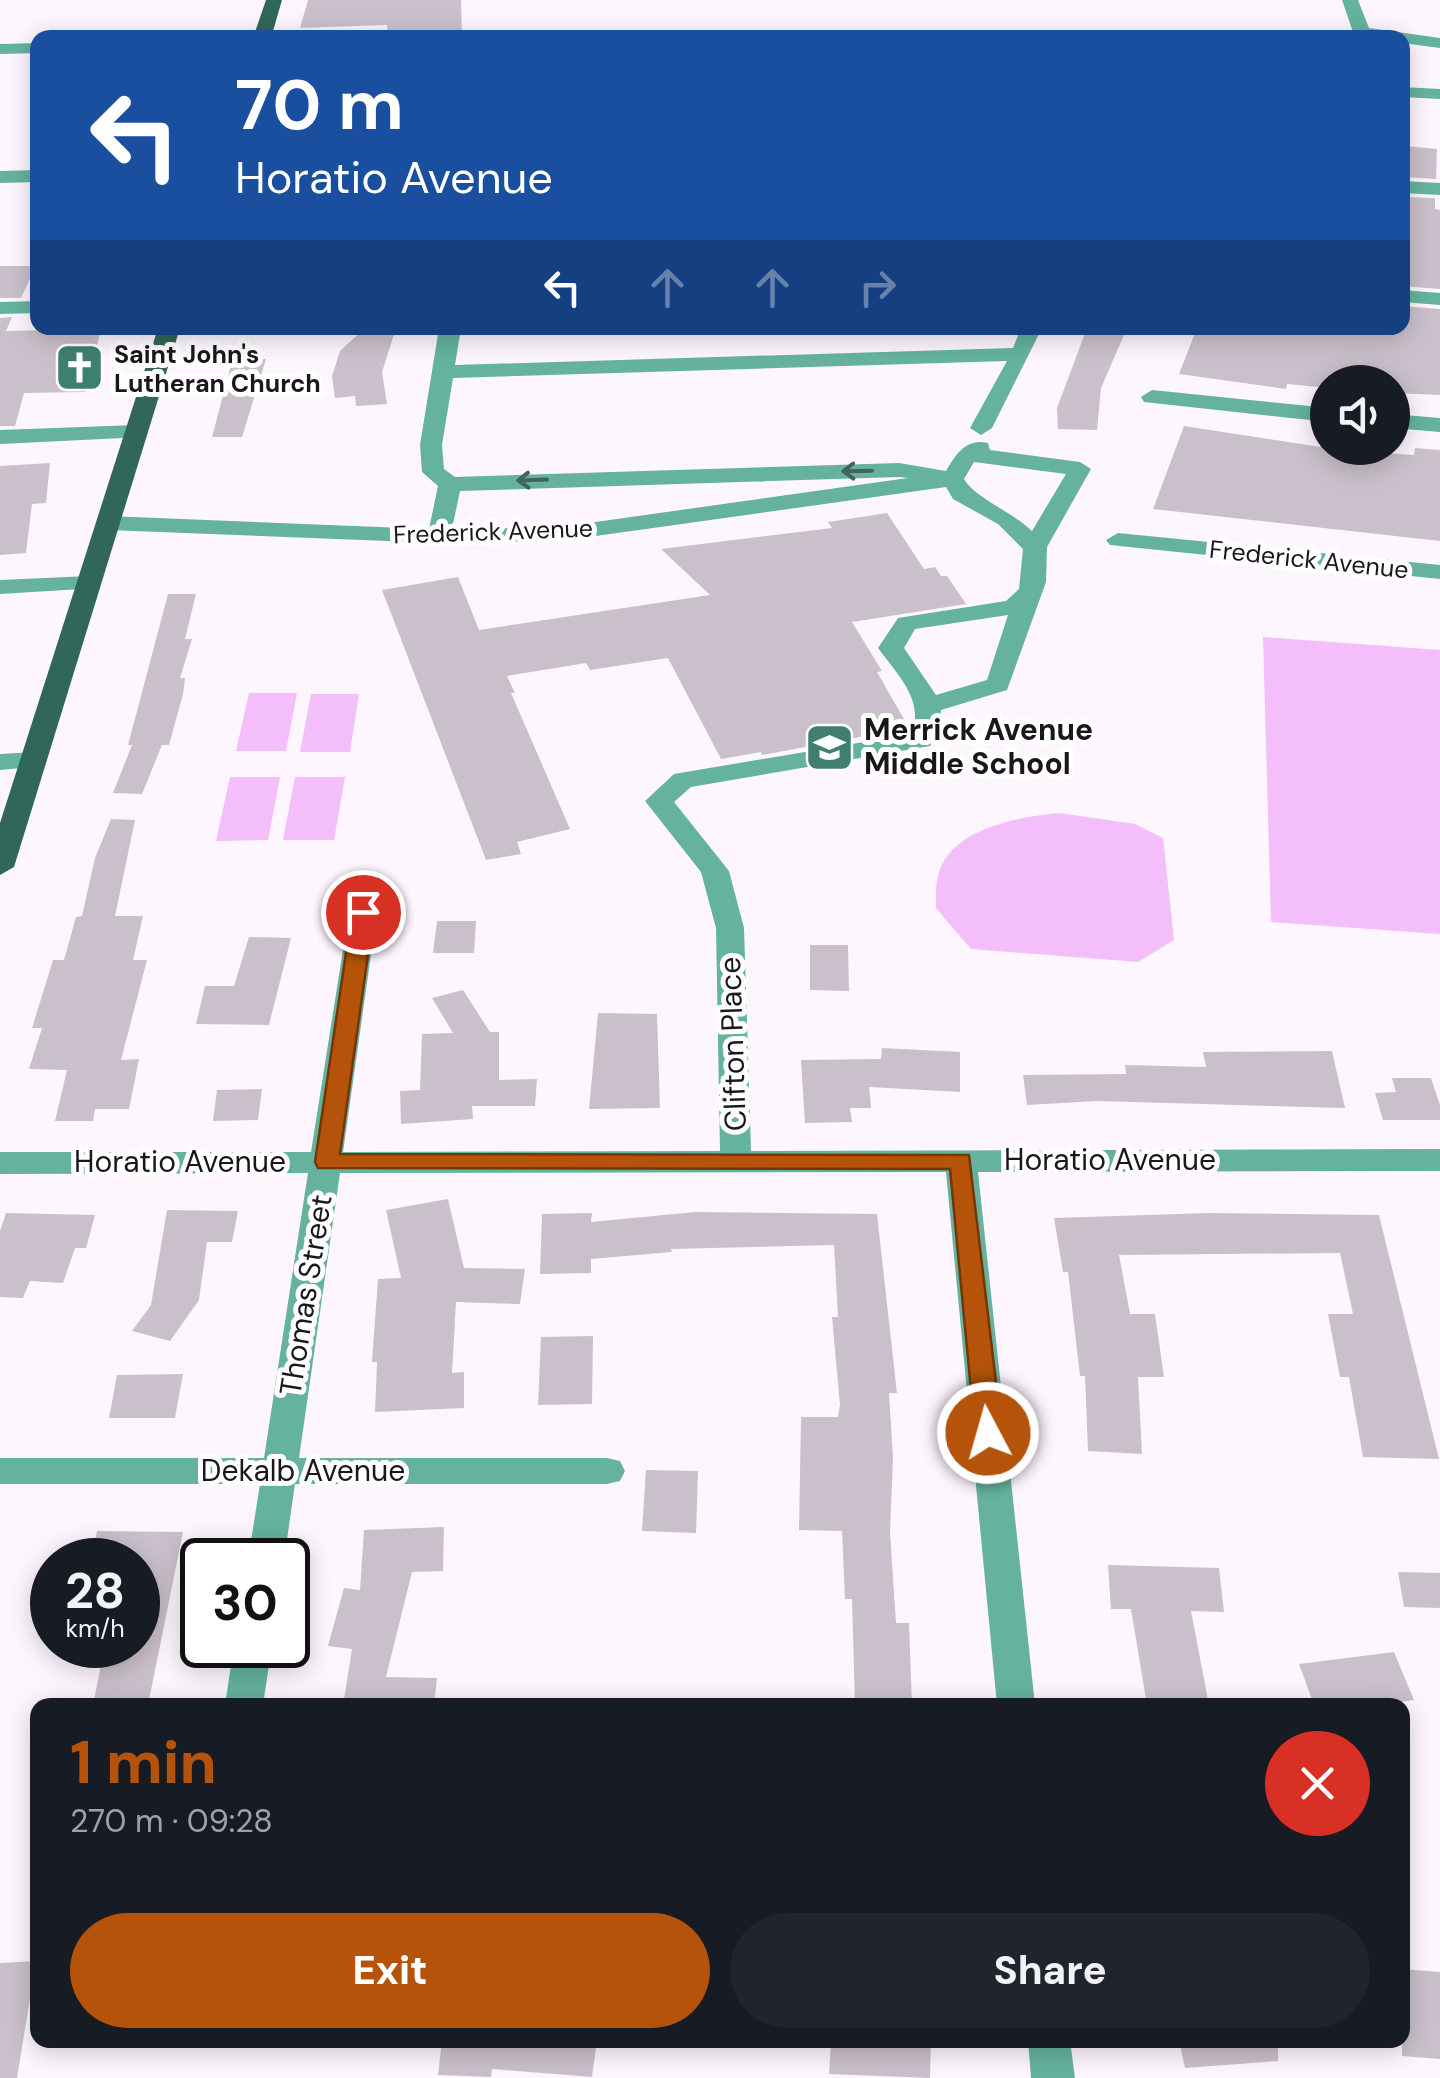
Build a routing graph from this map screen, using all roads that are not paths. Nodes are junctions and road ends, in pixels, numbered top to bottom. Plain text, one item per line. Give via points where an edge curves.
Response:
1 (274, 0) edge
2 (1350, 0) edge
3 (265, 30) edge
4 (1361, 30) edge
5 (1410, 40) edge
6 (1440, 43) edge
7 (30, 48) edge
8 (0, 49) edge
9 (1410, 55) edge
10 (1440, 58) edge
11 (1410, 92) edge
12 (1440, 94) edge
13 (30, 176) edge
14 (0, 177) edge
15 (1410, 187) edge
16 (1440, 190) edge
17 (1410, 297) edge
18 (1440, 299) edge
19 (30, 307) edge
20 (0, 308) edge
21 (167, 335) edge
22 (449, 335) edge
23 (1028, 335) edge
24 (1021, 354) junction
25 (443, 372) junction
26 (1152, 397) dead end
27 (1310, 413) edge
28 (1410, 422) edge
29 (1440, 425) edge
30 (136, 432) junction
31 (0, 437) edge
32 (976, 443) junction
33 (750, 473) junction
34 (953, 479) junction
35 (450, 484) junction
36 (752, 507) junction
37 (108, 523) junction
38 (439, 536) junction
39 (1118, 540) dead end
40 (1035, 548) junction
41 (1440, 572) edge
42 (90, 583) junction
43 (0, 587) edge
44 (1025, 602) junction
45 (930, 704) junction
46 (34, 760) junction
47 (0, 762) edge
48 (0, 867) edge
49 (363, 912) dead end
50 (736, 1160) junction
51 (1440, 1160) edge
52 (961, 1161) junction
53 (0, 1162) edge
54 (326, 1162) junction
55 (0, 1471) edge
56 (279, 1471) junction
57 (607, 1471) dead end
58 (269, 1538) edge
59 (250, 1668) edge
60 (245, 1698) edge
61 (1015, 1698) edge
62 (1050, 2048) edge
63 (1053, 2078) edge

1 - 3 main road
2 - 4 street
5 - 6 street
7 - 8 street
9 - 10 street
11 - 12 street
13 - 14 street
15 - 16 street
17 - 18 street
19 - 20 street
21 - 30 main road
22 - 25 street
23 - 24 street
24 - 25 street
24 - 32 street
25 - 35 street via 431,444 433,472
26 - 27 street
28 - 29 street
30 - 31 street
30 - 37 main road
32 - 34 street
32 - 40 street via 1080,470
34 -> 33 street via 900,470
33 -> 35 street
33 - 36 street
34 - 36 street, Frederick Avenue
34 - 40 street via 961,494 1006,519
35 - 38 street
36 - 38 street, Frederick Avenue via 560,534
37 - 38 street, Frederick Avenue
37 - 42 main road
39 - 41 street, Frederick Avenue
40 - 44 street via 1036,582
42 - 43 street
42 - 46 main road
44 - 45 street via 998,685
44 - 45 street via 907,623 890,648
45 - 50 street, Clifton Place via 931,726 922,740 683,780 660,802 715,871 730,928
46 - 47 street
46 - 48 main road
49 - 54 street, Thomas Street
50 - 52 street, Horatio Avenue
50 - 54 street, Horatio Avenue
51 - 52 street, Horatio Avenue
52 - 61 street
53 - 54 street, Horatio Avenue
54 - 56 street, Thomas Street
55 - 56 street, Dekalb Avenue
56 - 57 street, Dekalb Avenue
56 - 58 street, Thomas Street
59 - 60 street
62 - 63 street

